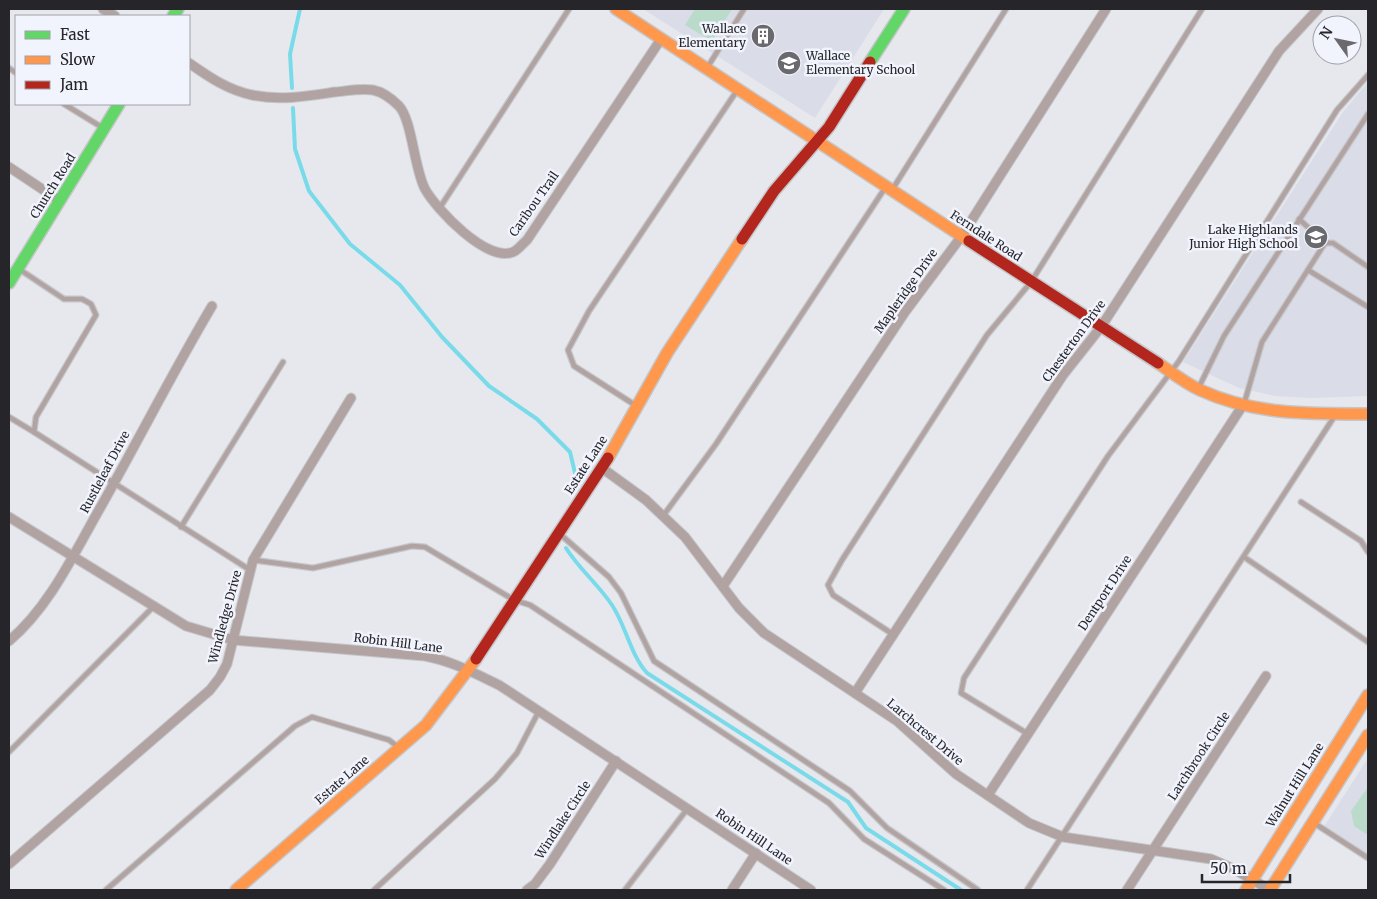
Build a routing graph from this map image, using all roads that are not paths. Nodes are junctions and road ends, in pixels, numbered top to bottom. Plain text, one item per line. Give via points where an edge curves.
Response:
1 (569, 9) edge
2 (616, 9) edge
3 (744, 9) edge
4 (904, 9) edge
5 (1006, 9) edge
6 (1106, 9) edge
7 (1202, 9) edge
8 (1318, 9) edge
9 (660, 38) junction
10 (190, 64) edge
11 (707, 69) junction
12 (1368, 75) edge
13 (737, 90) junction
14 (66, 105) edge
15 (118, 105) edge
16 (1368, 114) edge
17 (104, 129) junction
18 (815, 142) junction
19 (9, 167) edge
20 (888, 189) junction
21 (60, 200) junction
22 (439, 209) junction
23 (1299, 219) junction
24 (961, 237) junction
25 (1325, 243) junction
26 (1368, 267) edge
27 (18, 268) junction
28 (1308, 270) junction
29 (1031, 282) junction
30 (9, 283) edge
31 (212, 306) dead end
32 (1368, 307) edge
33 (1101, 327) junction
34 (283, 362) dead end
35 (1171, 373) junction
36 (1198, 389) junction
37 (351, 398) dead end
38 (1243, 405) junction
39 (638, 407) junction
40 (1336, 414) junction
41 (1368, 414) edge
42 (9, 417) edge
43 (34, 432) junction
44 (602, 468) junction
45 (114, 484) junction
46 (1300, 502) dead end
47 (663, 516) junction
48 (9, 518) edge
49 (180, 527) junction
50 (558, 532) junction
51 (1368, 552) edge
52 (72, 557) junction
53 (1244, 557) junction
54 (253, 560) junction
55 (250, 570) junction
56 (723, 586) junction
57 (514, 600) junction
58 (153, 607) junction
59 (894, 635) junction
60 (233, 640) junction
61 (9, 642) edge
62 (1368, 642) edge
63 (469, 670) junction
64 (1266, 676) dead end
65 (855, 693) junction
66 (1368, 695) edge
67 (539, 712) junction
68 (1028, 734) junction
69 (1368, 735) edge
70 (399, 748) junction
71 (9, 752) edge
72 (616, 761) junction
73 (988, 795) junction
74 (688, 808) junction
75 (1313, 822) junction
76 (1064, 837) junction
77 (1152, 849) junction
78 (756, 853) junction
79 (1368, 858) edge
80 (9, 864) edge
81 (1252, 880) junction
82 (106, 890) edge
83 (236, 890) edge
84 (374, 890) edge
85 (527, 890) edge
86 (625, 890) edge
87 (732, 890) edge
88 (811, 890) edge
89 (944, 890) edge
90 (978, 890) edge
91 (1028, 890) edge
92 (1128, 890) edge
93 (1246, 890) edge
94 (1270, 890) edge

1 - 22 lane
2 - 9 street, Ferndale Road
3 - 11 lane
4 - 18 street, Estate Lane via 829,126
5 - 20 lane
6 - 24 street, Mapleridge Drive
7 - 29 lane
8 - 33 street, Chesterton Drive via 1279,51
9 - 11 street, Ferndale Road
9 - 22 street, Caribou Trail via 527,240 513,252 492,252 471,239
10 - 22 street, Caribou Trail via 234,91 254,96 286,99 373,90 386,96 400,107 406,118 417,170
11 - 13 street, Ferndale Road
12 - 35 lane via 1337,110
13 - 18 street, Ferndale Road
13 - 39 lane via 589,311 568,350 574,366
14 - 17 lane
15 - 17 street, Church Road
16 - 23 lane
17 - 21 street, Church Road
18 - 20 street, Ferndale Road
18 - 39 street, Estate Lane via 774,191 667,353
19 - 21 street
20 - 24 street, Ferndale Road
20 - 47 lane via 716,444
21 - 27 street, Church Road
23 - 25 lane
23 - 36 lane via 1224,336
24 - 29 street, Ferndale Road
24 - 56 street, Mapleridge Drive via 905,312
25 - 26 lane via 1332,243
25 - 28 lane
27 - 30 street, Church Road
27 - 43 lane via 64,299 82,299 91,304 96,315 36,417
28 - 32 lane
28 - 38 lane via 1262,342
29 - 33 street, Ferndale Road
29 - 59 lane via 986,334 828,585 833,595
31 - 45 street, Rustleleaf Drive via 166,384
33 - 35 street, Ferndale Road
33 - 59 street, Chesterton Drive via 1063,375
34 - 49 lane
35 - 36 street, Ferndale Road
35 - 68 lane via 1108,456 964,678 961,693
36 - 38 street, Ferndale Road
37 - 54 street, Windledge Drive
38 - 40 street, Ferndale Road via 1289,414
38 - 68 street, Dentport Drive
39 - 44 street, Estate Lane
40 - 41 street, Ferndale Road
40 - 53 lane
42 - 43 lane
43 - 45 lane
44 - 47 street, Larchcrest Drive
44 - 50 street, Estate Lane
45 - 49 lane
45 - 52 street, Rustleleaf Drive
46 - 51 lane via 1360,541
47 - 56 street, Larchcrest Drive via 697,550
48 - 52 street, Robin Hill Lane
49 - 55 lane
50 - 57 street, Estate Lane
50 - 90 lane via 609,577 621,593 654,661 850,791 887,828
52 - 58 street, Robin Hill Lane
52 - 61 street, Rustleleaf Drive via 39,608
53 - 62 lane
53 - 76 lane
54 - 55 street, Windledge Drive
54 - 57 lane via 313,568 412,546 425,547
55 - 60 street, Windledge Drive
56 - 65 street, Larchcrest Drive via 748,620 764,633
57 - 63 street, Estate Lane
57 - 89 lane via 530,605 829,803 864,839
58 - 60 street, Robin Hill Lane via 186,626
58 - 71 lane
59 - 65 street, Chesterton Drive
60 - 63 street, Robin Hill Lane via 424,656
60 - 80 street, Windledge Drive via 227,664 210,690
63 - 67 street, Robin Hill Lane via 499,685
63 - 70 street, Estate Lane via 426,725
64 - 77 street, Larchbrook Circle
65 - 73 street, Larchcrest Drive via 897,721 936,758
66 - 81 street, Walnut Hill Lane
67 - 72 street, Robin Hill Lane
67 - 84 lane via 517,753 495,780
68 - 73 street, Dentport Drive
69 - 75 street
70 - 82 lane via 389,740 312,717 296,726
70 - 83 street, Estate Lane
72 - 74 street, Robin Hill Lane
72 - 85 street, Windlake Circle via 550,864
73 - 76 street, Larchcrest Drive via 1029,822
74 - 78 street, Robin Hill Lane
74 - 86 lane
75 - 79 lane
75 - 94 street
76 - 77 street, Larchcrest Drive
76 - 91 lane
77 - 81 street, Larchcrest Drive via 1211,859
77 - 92 street, Larchbrook Circle
78 - 87 street
78 - 88 street, Robin Hill Lane
81 - 93 street, Walnut Hill Lane
81 - 94 street, Larchcrest Drive

